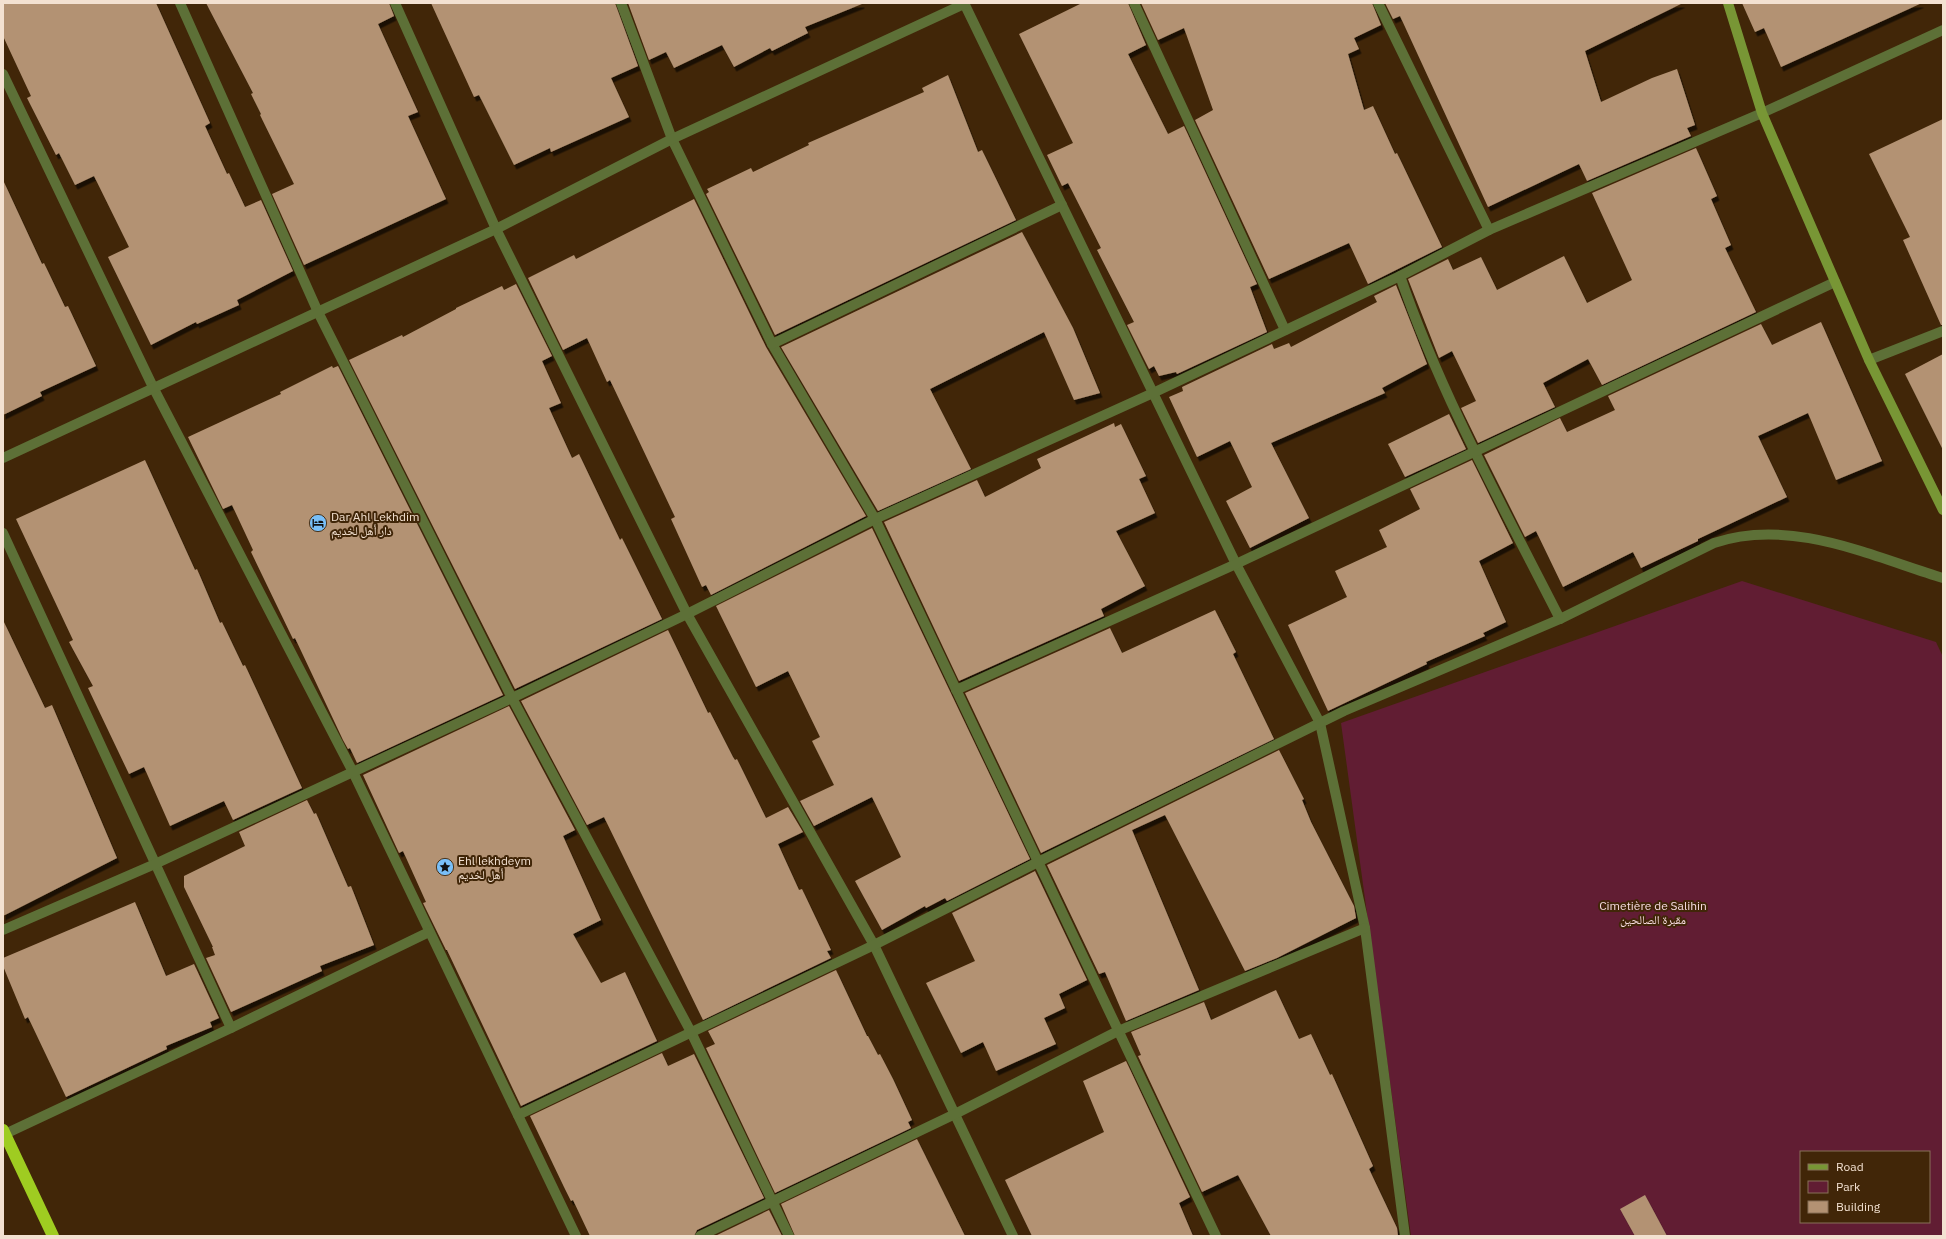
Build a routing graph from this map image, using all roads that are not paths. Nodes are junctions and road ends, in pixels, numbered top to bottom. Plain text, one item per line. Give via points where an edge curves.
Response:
1 (180, 3) edge
2 (396, 3) edge
3 (621, 3) edge
4 (1134, 3) edge
5 (1378, 3) edge
6 (1728, 3) edge
7 (964, 4) edge
8 (1943, 30) edge
9 (3, 74) edge
10 (1762, 114) junction
11 (672, 139) junction
12 (1062, 205) junction
13 (496, 229) junction
14 (1489, 230) junction
15 (1400, 276) junction
16 (1835, 282) junction
17 (318, 312) junction
18 (1285, 330) junction
19 (1943, 330) edge
20 (772, 344) junction
21 (1870, 360) junction
22 (153, 387) junction
23 (1153, 393) junction
24 (1475, 452) junction
25 (3, 458) edge
26 (1943, 510) edge
27 (875, 519) junction
28 (3, 533) edge
29 (1236, 564) junction
30 (1943, 578) edge
31 (687, 614) junction
32 (1560, 619) junction
33 (956, 690) junction
34 (512, 698) junction
35 (1320, 723) junction
36 (352, 772) junction
37 (1038, 862) junction
38 (155, 864) junction
39 (1365, 928) junction
40 (3, 930) edge
41 (429, 932) junction
42 (874, 946) junction
43 (231, 1028) junction
44 (1118, 1031) junction
45 (691, 1032) junction
46 (955, 1114) junction
47 (518, 1115) junction
48 (4, 1132) edge
49 (772, 1202) junction
50 (53, 1236) edge
51 (576, 1236) edge
52 (700, 1236) edge
53 (789, 1236) edge
54 (1013, 1236) edge
55 (1216, 1236) edge
56 (1405, 1236) edge

1 - 17 street
2 - 13 street
3 - 11 street
4 - 18 street
5 - 14 street
6 - 10 street
7 - 11 street
7 - 12 street
8 - 10 street
9 - 22 street
10 - 14 street
10 - 16 street
11 - 13 street
11 - 20 street
12 - 20 street
12 - 23 street
13 - 17 street
13 - 31 street
14 - 15 street
15 - 18 street
15 - 24 street via 1427,346
16 - 21 street
16 - 24 street
17 - 22 street
17 - 34 street
18 - 23 street
19 - 21 street
20 - 27 street
21 - 26 street
22 - 25 street
22 - 36 street
23 - 27 street
23 - 29 street
24 - 29 street
24 - 32 street
27 - 31 street
27 - 33 street
28 - 38 street
29 - 33 street
29 - 35 street
30 - 32 street via 1815,539 1757,535 1734,537 1714,543
31 - 34 street
31 - 42 street
32 - 35 street
33 - 37 street
34 - 36 street
34 - 45 street
35 - 37 street
35 - 39 street
36 - 38 street
36 - 41 street
37 - 42 street
37 - 44 street
38 - 40 street
38 - 43 street
39 - 44 street
39 - 56 street
41 - 43 street
41 - 47 street
42 - 45 street
42 - 46 street
43 - 48 street
44 - 46 street
44 - 55 street
45 - 47 street
45 - 49 street
46 - 49 street
46 - 54 street
47 - 51 street
48 - 50 highway
49 - 52 street
49 - 53 street

